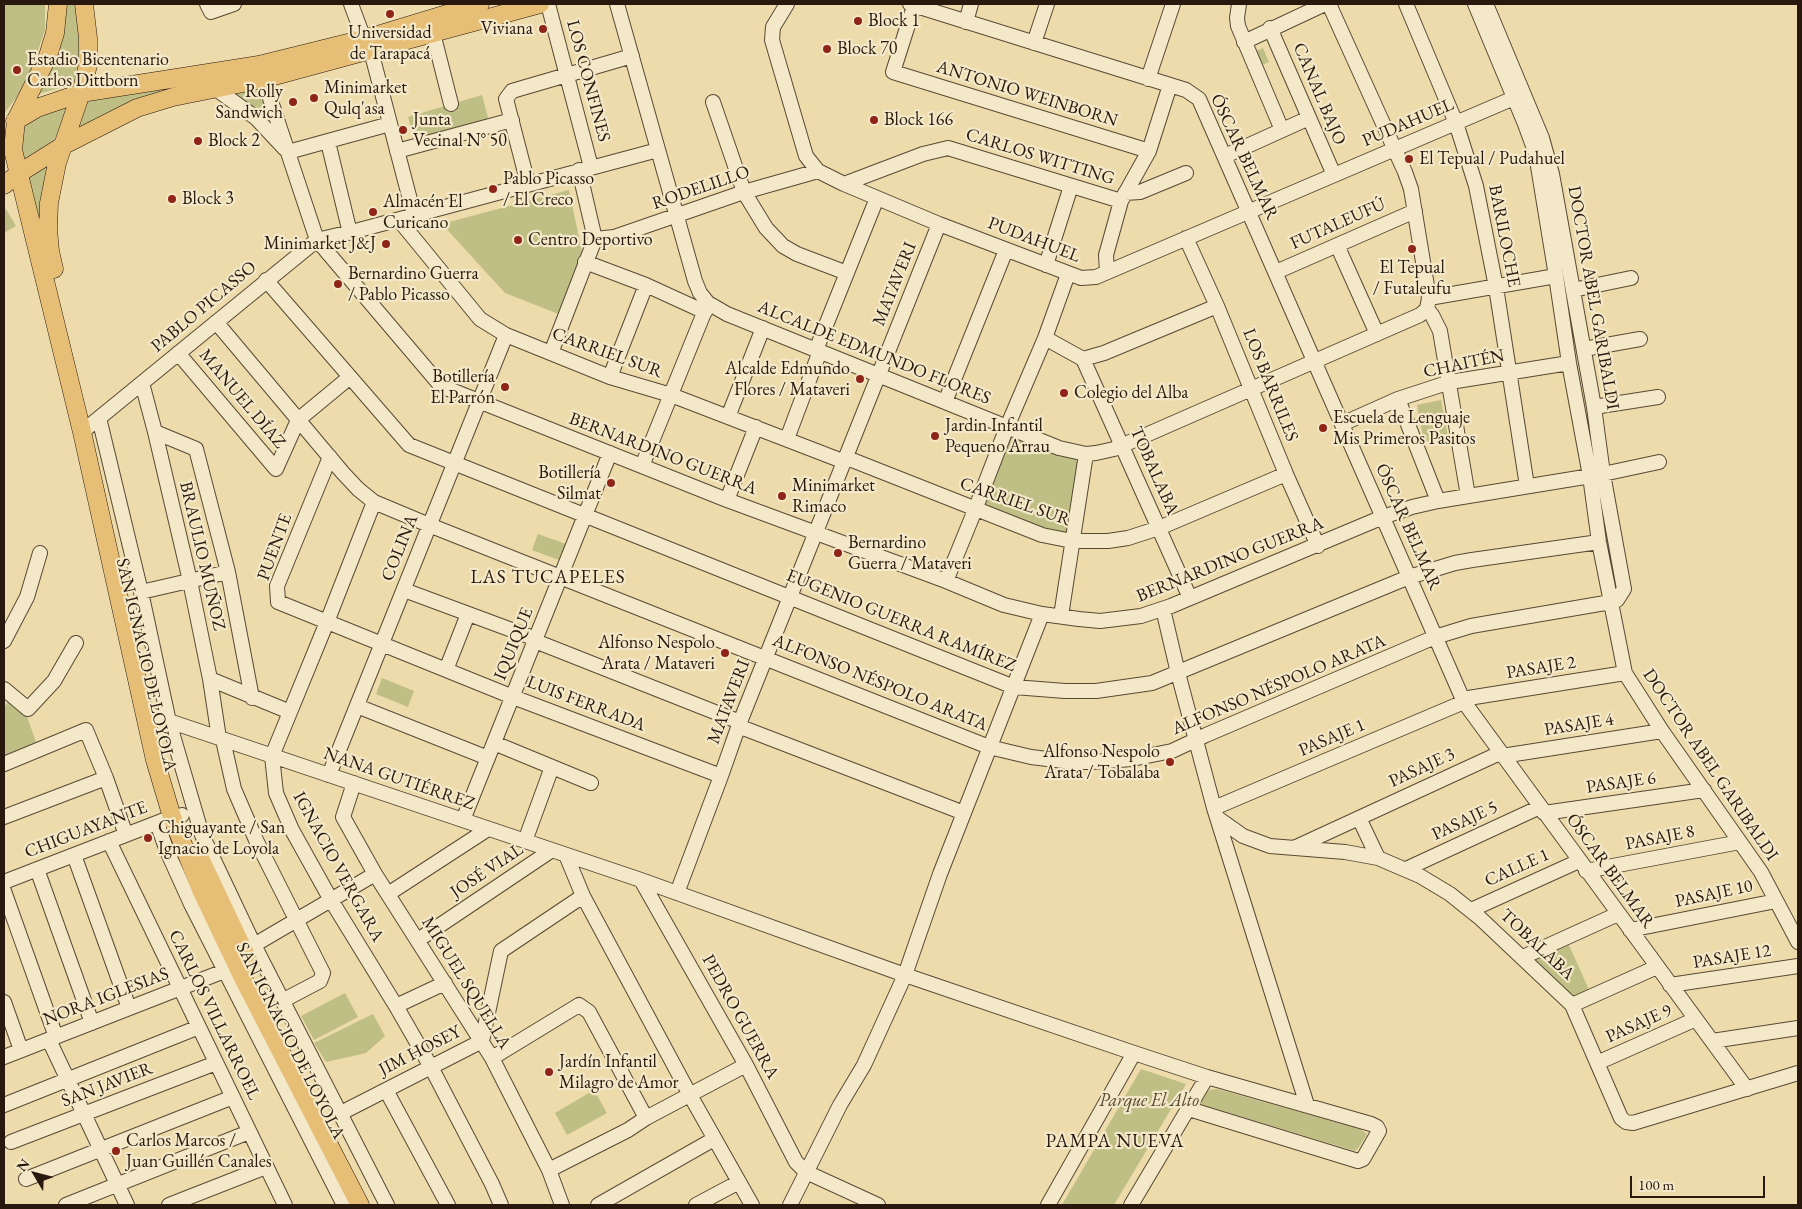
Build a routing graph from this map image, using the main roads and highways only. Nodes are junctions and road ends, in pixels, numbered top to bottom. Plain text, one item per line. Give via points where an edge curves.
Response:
1 (58, 4) edge
2 (84, 4) edge
3 (480, 4) edge
4 (540, 4) edge
5 (517, 7) edge
6 (367, 45) junction
7 (88, 65) junction
8 (261, 72) junction
9 (114, 88) junction
10 (81, 93) junction
11 (10, 126) edge
12 (64, 145) junction
13 (18, 174) junction
14 (4, 185) edge
15 (4, 196) edge
16 (28, 212) junction
17 (91, 425) junction
18 (242, 961) junction
19 (360, 1205) edge
20 (372, 1205) edge

1 - 11 main road via 56,33 48,56
2 - 7 main road, SAN IGNACIO DE LOYOLA
3 - 6 main road
4 - 5 main road
5 - 6 main road via 433,33
6 - 8 main road
7 - 9 main road via 91,76
7 - 10 main road, SAN IGNACIO DE LOYOLA
8 - 9 main road
8 - 12 main road via 216,89 137,108
9 - 10 main road
10 - 11 main road via 37,108
10 - 12 main road, SAN IGNACIO DE LOYOLA
11 - 13 main road, SAN IGNACIO DE LOYOLA
12 - 13 main road
12 - 17 main road, SAN IGNACIO DE LOYOLA via 50,196 50,252
13 - 14 main road
13 - 16 main road, SAN IGNACIO DE LOYOLA
15 - 16 main road via 18,197
16 - 17 main road, SAN IGNACIO DE LOYOLA
17 - 18 main road, SAN IGNACIO DE LOYOLA via 165,758 170,818 192,839
18 - 19 main road, SAN IGNACIO DE LOYOLA
18 - 20 main road, SAN IGNACIO DE LOYOLA

